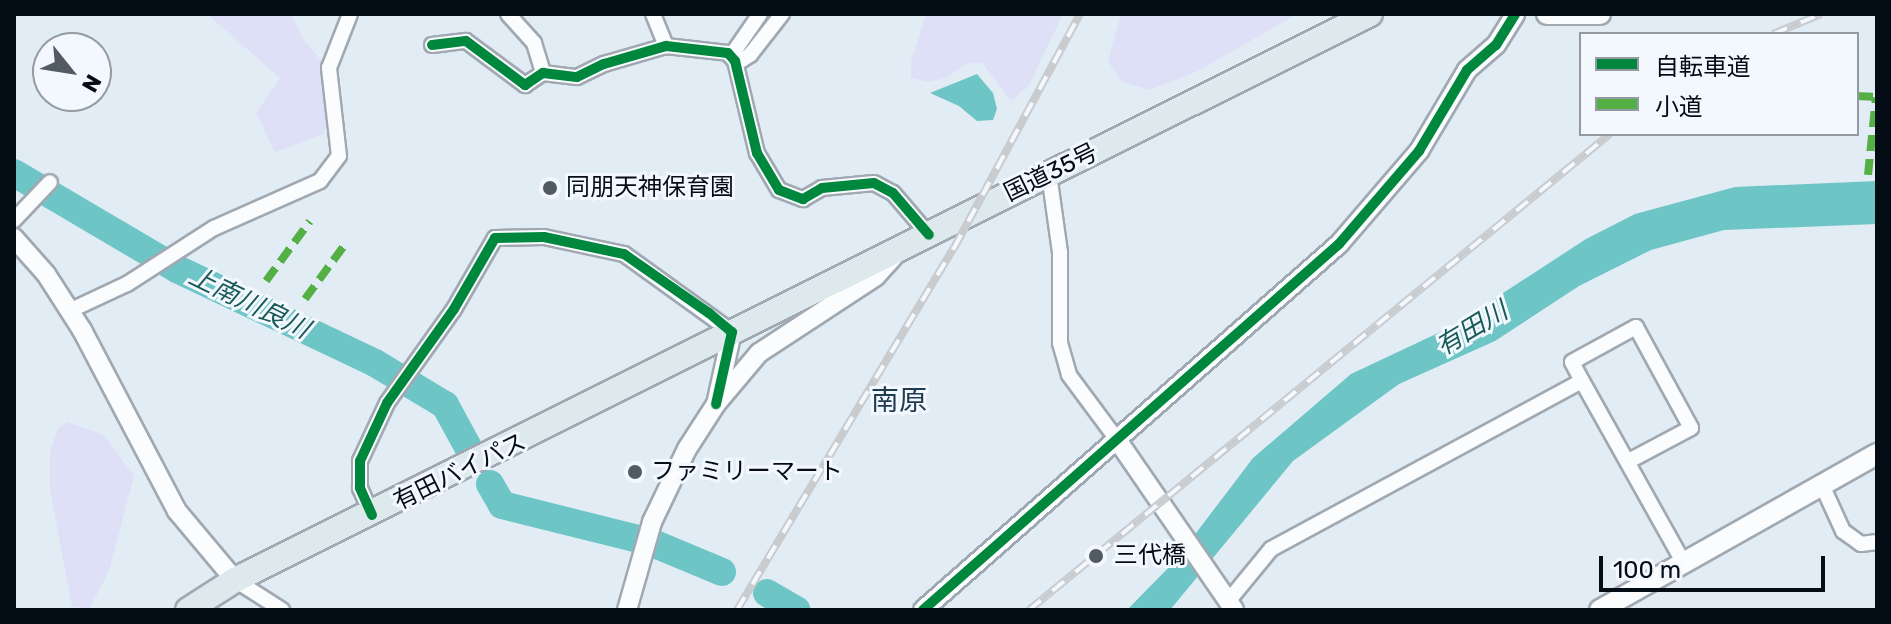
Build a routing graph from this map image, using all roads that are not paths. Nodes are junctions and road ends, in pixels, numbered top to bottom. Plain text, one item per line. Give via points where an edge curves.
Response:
1 (350, 14) edge
2 (508, 14) edge
3 (653, 14) edge
4 (760, 14) edge
5 (782, 14) edge
6 (1370, 14) edge
7 (1515, 14) edge
8 (1547, 14) edge
9 (1600, 14) edge
10 (432, 45) dead end
11 (666, 46) junction
12 (733, 60) junction
13 (543, 73) junction
14 (1049, 174) junction
15 (50, 182) dead end
16 (14, 220) edge
17 (929, 235) junction
18 (14, 238) edge
19 (898, 251) junction
20 (69, 311) junction
21 (732, 332) junction
22 (1582, 381) junction
23 (716, 404) junction
24 (1118, 441) junction
25 (1877, 454) edge
26 (1627, 462) junction
27 (1822, 485) junction
28 (372, 515) junction
29 (1877, 542) edge
30 (1683, 562) junction
31 (235, 580) junction
32 (1228, 597) edge
33 (188, 610) edge
34 (282, 610) edge
35 (627, 610) edge
36 (923, 610) edge
37 (1600, 610) edge

1 - 20 street via 329,68 339,156 320,181 273,197 127,284
2 - 13 street via 534,43
3 - 11 street
4 - 12 street
5 - 12 street via 750,55
6 - 14 highway, 国道35号
7 - 24 street via 1496,45 1467,70 1419,151 1374,208
8 - 9 main road
10 - 13 street via 466,41 525,85
11 - 12 street
11 - 13 street via 577,77
12 - 17 street via 757,153 779,190 803,199 822,188 874,183 893,193
14 - 17 highway, 国道35号
14 - 24 street via 1060,252 1060,343 1075,384
15 - 16 street
17 - 19 highway, 国道35号
18 - 20 street
19 - 21 highway, 国道35号
19 - 23 street via 876,276 759,353
20 - 31 street via 177,511
21 - 23 street
21 - 28 highway, 有田バイパス
21 - 28 street via 624,254 544,237 495,238 454,309 387,403 360,461 360,488
22 - 26 street
22 - 26 street via 1572,362 1636,327 1691,428
22 - 32 street via 1271,549
23 - 35 street via 687,449 652,522
24 - 32 street
24 - 36 street
25 - 27 main road
26 - 30 street
27 - 29 street via 1843,531 1861,544
27 - 30 main road
28 - 31 highway, 有田バイパス
30 - 37 main road
31 - 33 highway, 有田バイパス
31 - 34 street

